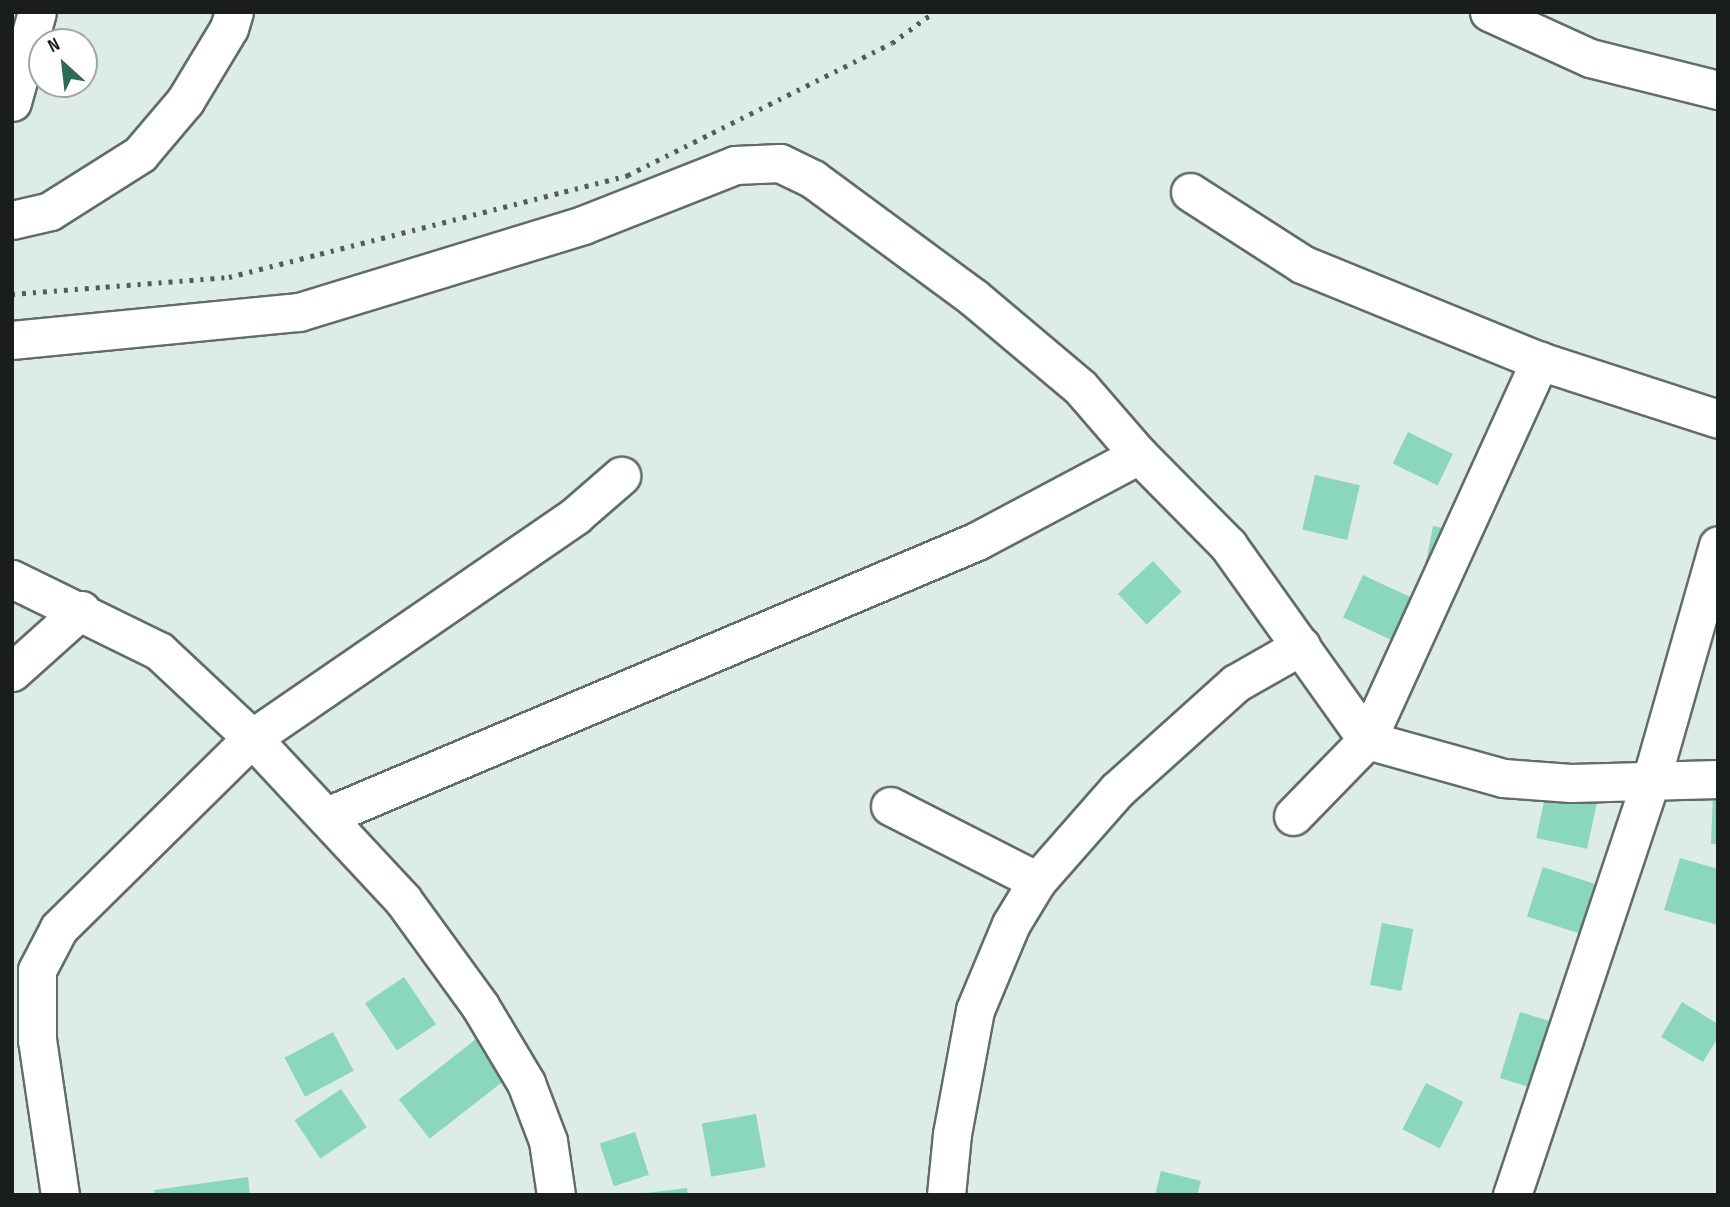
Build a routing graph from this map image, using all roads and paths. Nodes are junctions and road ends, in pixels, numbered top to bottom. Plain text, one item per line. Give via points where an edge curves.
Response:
1 (37, 12) edge
2 (234, 12) edge
3 (1489, 12) edge
4 (1718, 90) edge
5 (12, 102) edge
6 (1190, 192) dead end
7 (12, 220) edge
8 (12, 340) edge
9 (1540, 361) junction
10 (1718, 419) edge
11 (1139, 455) junction
12 (621, 476) dead end
13 (1718, 545) edge
14 (12, 579) edge
15 (81, 610) junction
16 (1301, 646) junction
17 (12, 672) edge
18 (252, 738) junction
19 (1367, 740) junction
20 (1652, 778) junction
21 (1718, 779) edge
22 (890, 806) dead end
23 (327, 816) junction
24 (1293, 816) dead end
25 (1037, 881) junction
26 (24, 1045) edge
27 (60, 1195) edge
28 (556, 1195) edge
29 (946, 1195) edge
30 (1512, 1195) edge

1 - 5 street
2 - 7 street via 185,100 139,154 50,211
3 - 4 street via 1590,58
6 - 9 street via 1302,264
8 - 11 street via 299,312 583,225 734,165 780,163 813,179 973,298 1080,387
9 - 10 street
9 - 19 street
11 - 16 street via 1228,545
11 - 23 street via 977,541
12 - 18 street via 576,515
13 - 20 street
14 - 15 street
15 - 17 street
15 - 18 street via 159,651
16 - 19 street
16 - 25 street via 1236,683 1117,790
18 - 23 street
18 - 26 street via 59,928 37,970
19 - 20 street via 1503,778 1571,783
19 - 24 street
20 - 21 street
20 - 30 street
22 - 25 street
23 - 28 street via 403,900 487,1017 526,1083 548,1141
25 - 29 street via 1011,924 975,1010 952,1134
26 - 27 street

